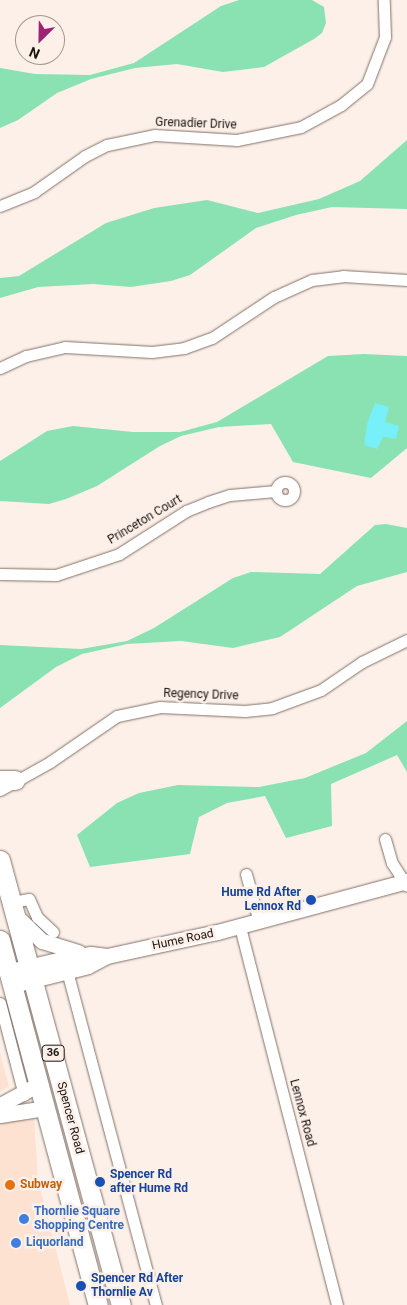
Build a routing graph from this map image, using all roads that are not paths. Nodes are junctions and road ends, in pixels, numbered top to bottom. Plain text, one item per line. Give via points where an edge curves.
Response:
1 (384, 0) edge
2 (0, 206) edge
3 (407, 280) edge
4 (0, 368) edge
5 (276, 491) dead end
6 (0, 574) edge
7 (407, 640) edge
8 (5, 784) edge
9 (385, 839) dead end
10 (0, 860) edge
11 (246, 874) dead end
12 (406, 883) edge
13 (14, 909) junction
14 (259, 922) junction
15 (240, 927) junction
16 (53, 932) dead end
17 (0, 940) edge
18 (91, 954) junction
19 (107, 956) junction
20 (68, 971) junction
21 (32, 972) junction
22 (12, 978) junction
23 (0, 1002) edge
24 (32, 1090) junction
25 (0, 1105) edge
26 (46, 1108) junction
27 (0, 1115) edge
28 (72, 1127) junction
29 (86, 1258) junction
30 (98, 1305) edge
31 (121, 1305) edge
32 (156, 1305) edge
33 (337, 1305) edge

1 - 2 street, Grenadier Drive via 385,37 366,84 341,105 301,127 237,140 156,135 107,145 85,156 34,192
3 - 4 street via 343,276 312,280 274,297 212,338 184,348 152,352 65,347 26,356
5 - 6 street, Princeton Court via 230,494 208,502 186,511 119,554 56,575
7 - 8 street, Regency Drive via 362,662 321,690 272,708 245,711 160,707 117,716 50,762
9 - 12 street, Hume Road via 392,862
10 - 13 main road, Spencer Road / 36
11 - 14 street
12 - 14 street, Hume Road
13 - 16 street via 29,899 37,917
13 - 18 street, Hume Road via 42,941 56,948
13 - 21 main road, Spencer Road / 36
14 - 15 street, Hume Road
15 - 19 street, Hume Road
15 - 33 street, Lennox Road
17 - 22 main road, Spencer Road / 36
18 - 19 street, Hume Road
18 - 21 street, Hume Road
19 - 20 street, Hume Road via 88,966
20 - 21 street, Hume Road
20 - 32 street
21 - 22 street, Hume Road
21 - 28 main road, Spencer Road / 36
22 - 24 main road, Spencer Road / 36
23 - 24 street, Spencer Road
24 - 25 street
24 - 26 main road, Spencer Road / 36
26 - 27 street
26 - 29 main road, Spencer Road / 36
28 - 29 main road via 70,1148 95,1246
28 - 31 main road, Spencer Road / 36
29 - 30 main road, Spencer Road / 36

